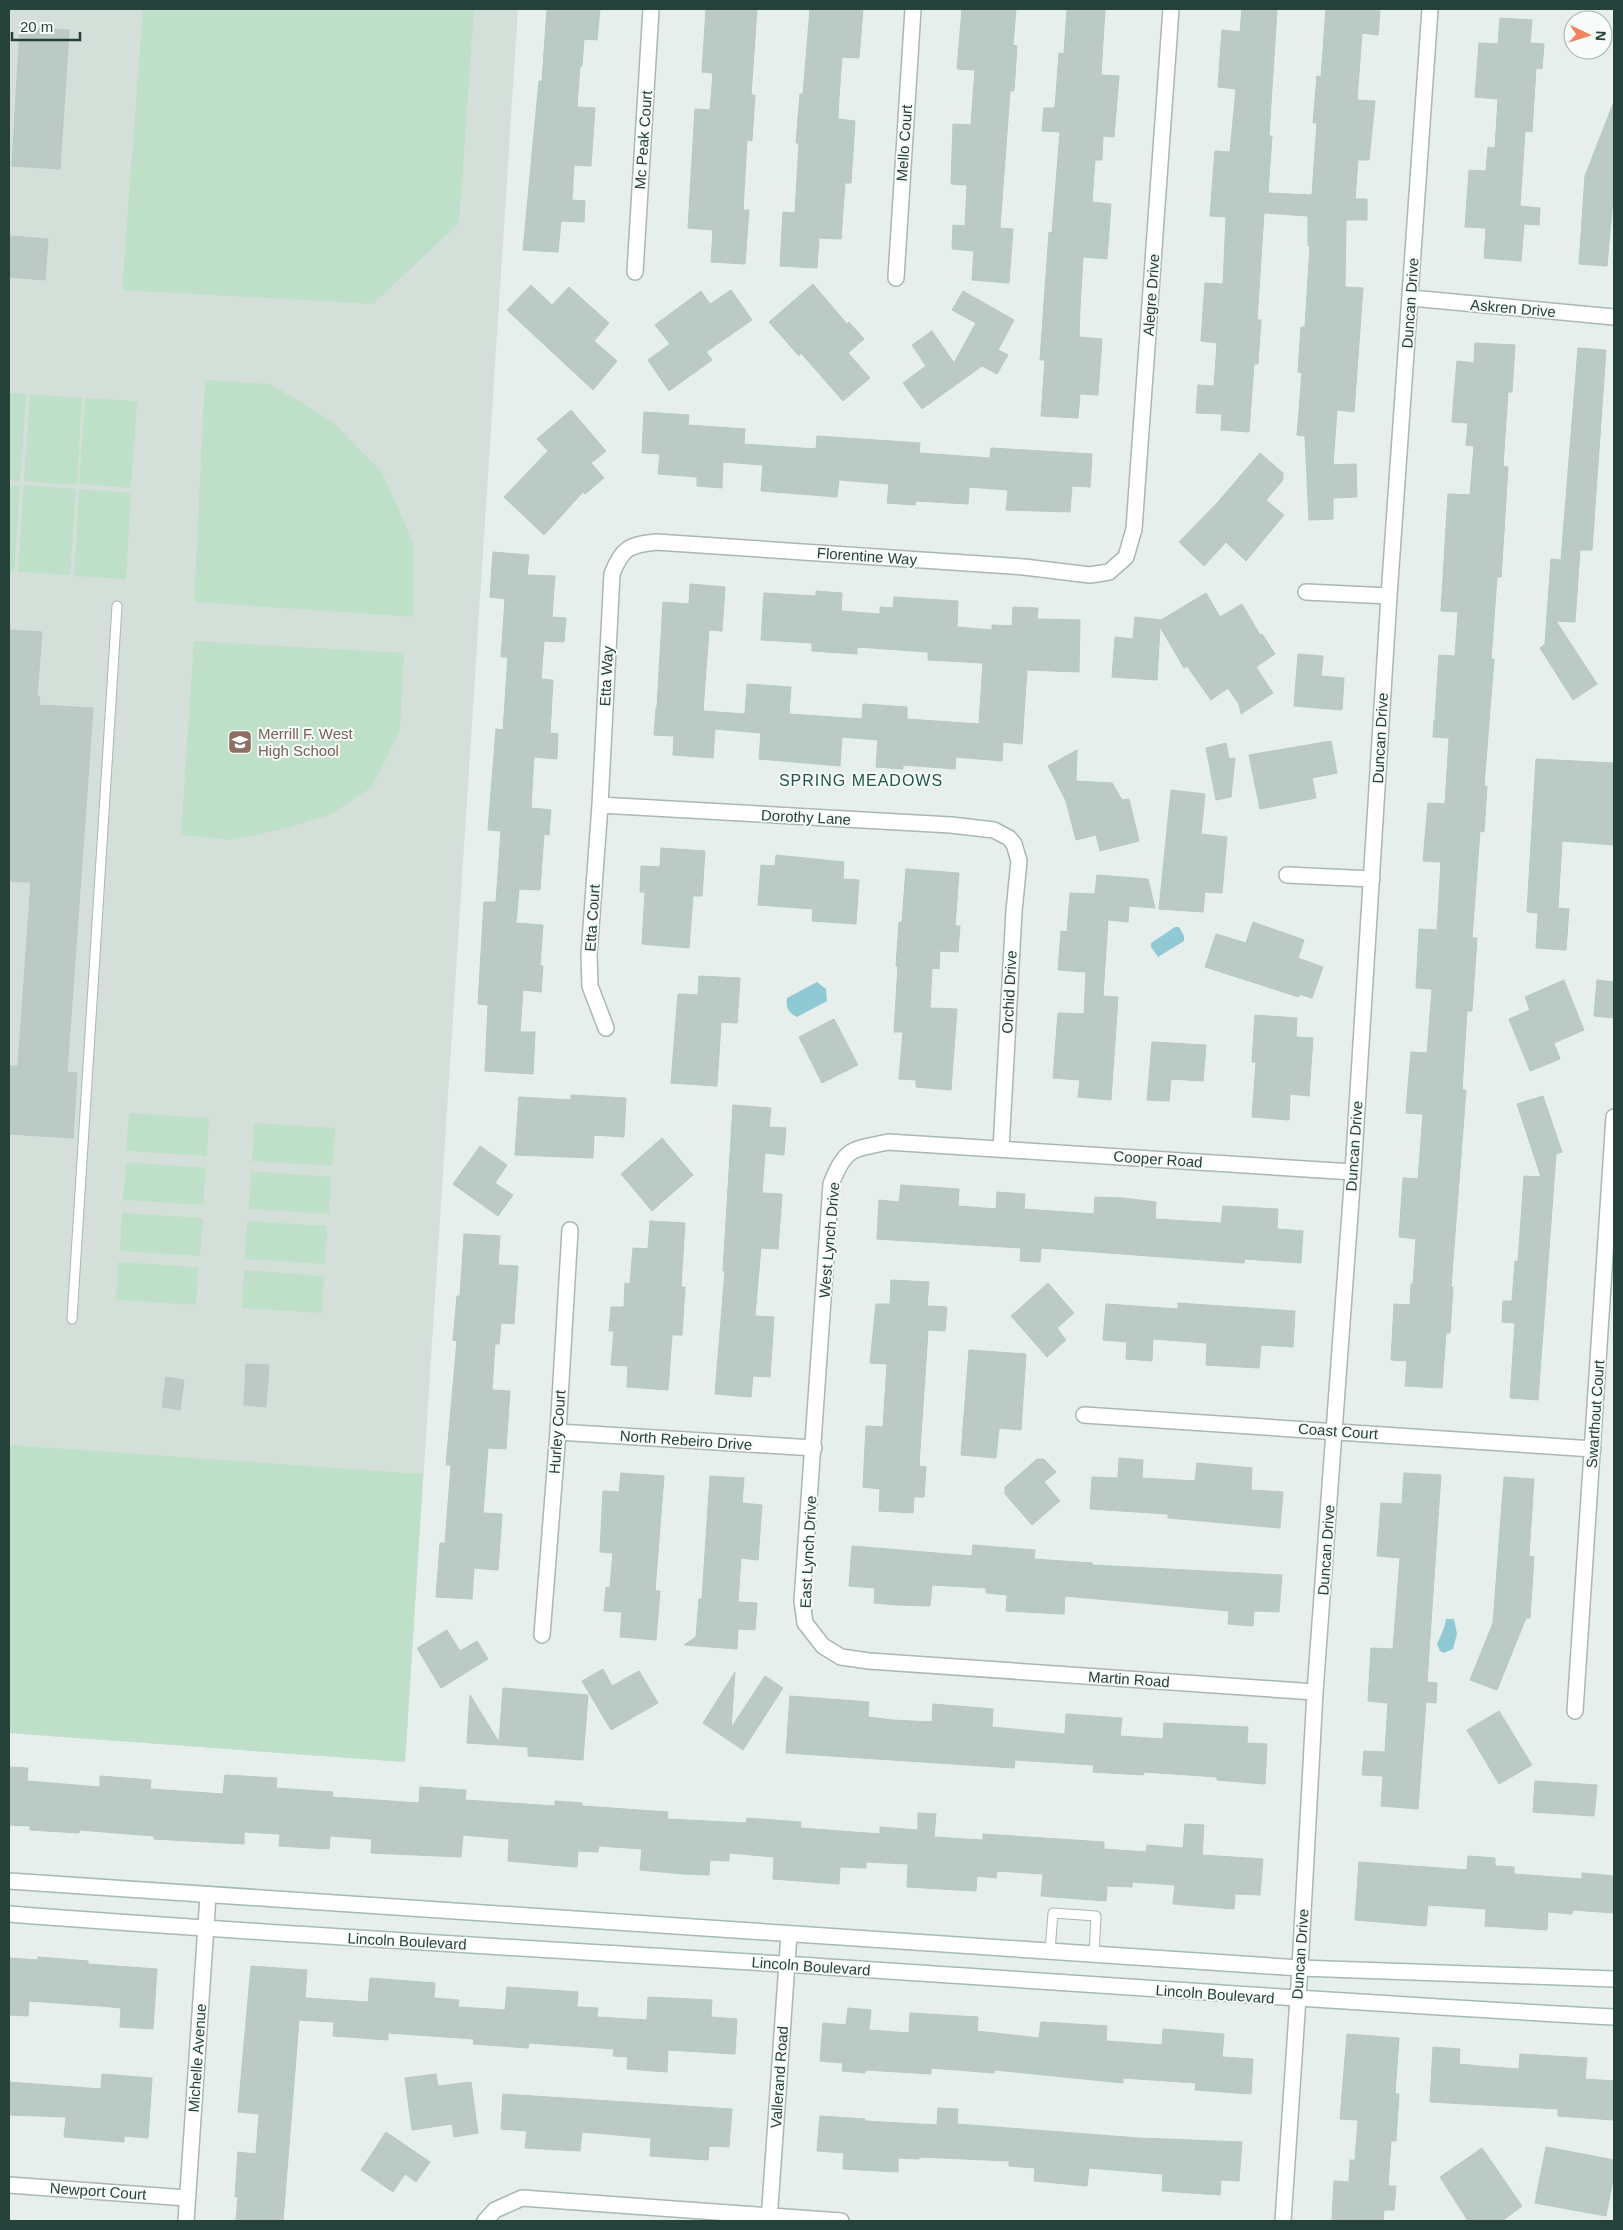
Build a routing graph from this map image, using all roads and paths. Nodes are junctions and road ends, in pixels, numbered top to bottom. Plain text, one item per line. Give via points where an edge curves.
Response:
1 (651, 9) edge
2 (912, 9) edge
3 (1171, 9) edge
4 (1430, 9) edge
5 (635, 272) dead end
6 (896, 278) dead end
7 (1411, 298) junction
8 (1614, 317) edge
9 (625, 550) joint
10 (1110, 572) joint
11 (1306, 592) dead end
12 (1389, 596) junction
13 (117, 606) dead end
14 (600, 806) junction
15 (1009, 838) joint
16 (1287, 875) dead end
17 (1372, 879) junction
18 (606, 1028) dead end
19 (1614, 1117) edge
20 (963, 1147) joint
21 (1001, 1150) junction
22 (1353, 1172) junction
23 (570, 1230) dead end
24 (72, 1319) dead end
25 (1084, 1415) dead end
26 (1335, 1430) junction
27 (558, 1432) junction
28 (814, 1448) junction
29 (1593, 1449) junction
30 (542, 1634) dead end
31 (942, 1666) joint
32 (1315, 1692) junction
33 (1575, 1711) dead end
34 (9, 1881) edge
35 (208, 1896) junction
36 (9, 1914) edge
37 (206, 1929) junction
38 (789, 1934) junction
39 (1050, 1951) junction
40 (1094, 1954) junction
41 (787, 1965) junction
42 (1300, 1968) junction
43 (1614, 1979) edge
44 (1298, 2000) junction
45 (1614, 2017) edge
46 (9, 2185) edge
47 (187, 2198) junction
48 (770, 2218) edge
49 (186, 2221) edge
50 (484, 2221) edge
51 (841, 2221) edge
52 (1283, 2221) edge

1 - 5 street, Mc Peak Court
2 - 6 street, Mello Court
3 - 10 street, Alegre Drive via 1134,529 1126,557
4 - 7 street, Duncan Drive
7 - 8 street, Askren Drive
7 - 12 street, Duncan Drive
9 - 10 street, Florentine Way via 635,544 656,542 1024,567 1090,576
9 - 14 street, Etta Way via 612,574
11 - 12 street
12 - 17 street, Duncan Drive
13 - 24 lane
14 - 15 street, Dorothy Lane via 951,825 994,830
14 - 18 street, Etta Court via 589,963 590,986
15 - 21 street, Orchid Drive via 1019,861
16 - 17 street
17 - 22 street, Duncan Drive
19 - 29 street, Swarthout Court
20 - 21 street, Cooper Road
20 - 28 street, West Lynch Drive via 888,1142 856,1149 841,1160 831,1184
21 - 22 street, Cooper Road
22 - 26 street, Duncan Drive
23 - 27 street, Hurley Court
25 - 26 street, Coast Court
26 - 29 street, Coast Court
26 - 32 street, Duncan Drive
27 - 28 street, North Rebeiro Drive
27 - 30 street, Hurley Court
28 - 31 street, East Lynch Drive via 802,1600 805,1623 823,1646 841,1657
29 - 33 street, Swarthout Court
31 - 32 street, Martin Road
32 - 42 street, Duncan Drive
34 - 35 street, Lincoln Boulevard
35 - 37 street, Michelle Avenue
35 - 38 street, Lincoln Boulevard
36 - 37 street, Lincoln Boulevard
37 - 41 street, Lincoln Boulevard
37 - 47 street, Michelle Avenue
38 - 39 street, Lincoln Boulevard
38 - 41 street, Vallerand Road
39 - 40 street, Lincoln Boulevard
39 - 40 lane via 1053,1913 1062,1913 1096,1916
40 - 42 street, Lincoln Boulevard
41 - 44 street, Lincoln Boulevard
41 - 48 street, Vallerand Road
42 - 43 street, Lincoln Boulevard
42 - 44 street, Duncan Drive
44 - 45 street, Lincoln Boulevard
44 - 52 street, Duncan Drive
46 - 47 street, Newport Court
47 - 49 street, Michelle Avenue
48 - 50 street via 558,2198 522,2198 495,2210
48 - 51 street

